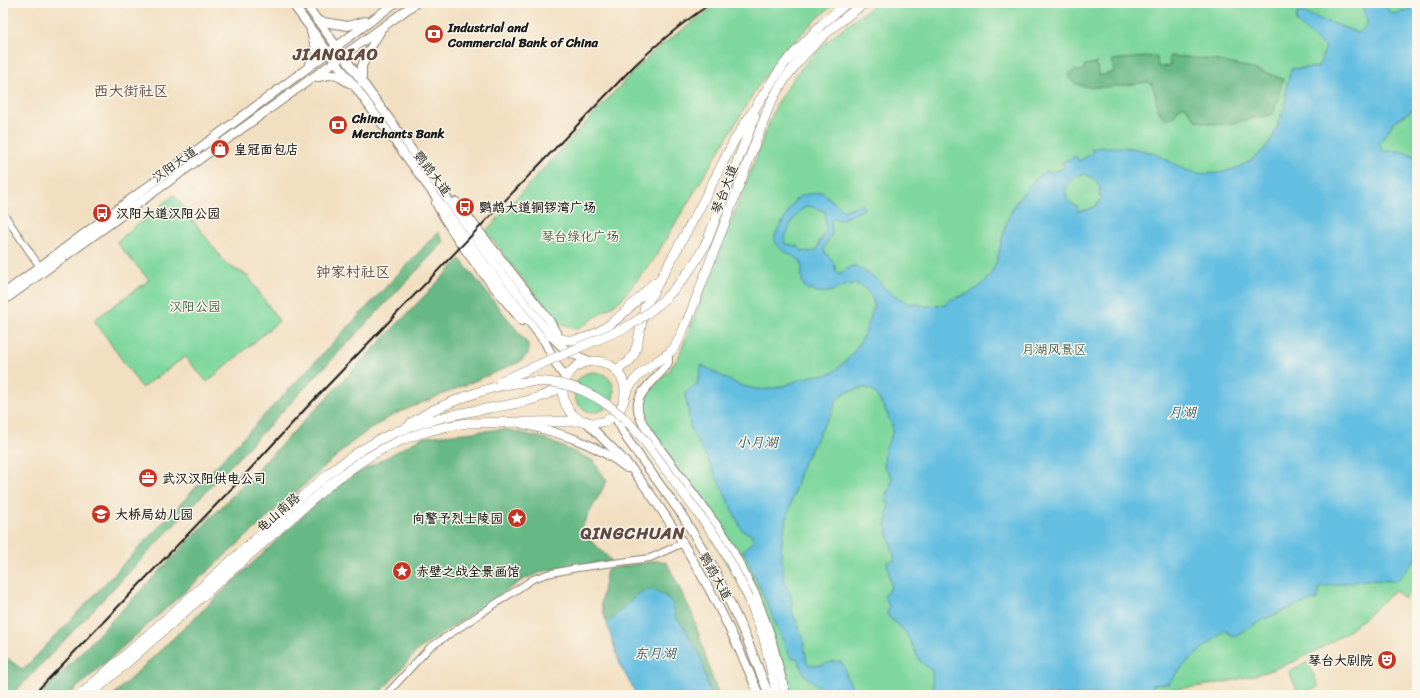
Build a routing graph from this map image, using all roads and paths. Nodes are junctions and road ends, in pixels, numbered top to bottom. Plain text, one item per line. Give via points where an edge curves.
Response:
1 (292, 3) edge
2 (305, 3) edge
3 (395, 3) edge
4 (416, 3) edge
5 (847, 3) edge
6 (865, 3) edge
7 (375, 17) junction
8 (317, 21) junction
9 (309, 26) junction
10 (383, 28) junction
11 (336, 47) junction
12 (328, 52) junction
13 (343, 57) junction
14 (336, 62) junction
15 (303, 72) junction
16 (310, 80) junction
17 (360, 86) junction
18 (763, 96) junction
19 (430, 181) junction
20 (3, 213) edge
21 (40, 267) junction
22 (662, 275) junction
23 (3, 294) edge
24 (3, 301) edge
25 (552, 339) junction
26 (668, 354) junction
27 (589, 361) junction
28 (615, 369) junction
29 (565, 382) junction
30 (625, 396) junction
31 (456, 400) junction
32 (619, 410) junction
33 (586, 421) junction
34 (520, 423) junction
35 (398, 431) junction
36 (638, 477) junction
37 (683, 543) junction
38 (80, 695) edge
39 (90, 695) edge
40 (386, 695) edge
41 (759, 695) edge
42 (770, 695) edge
43 (777, 695) edge
44 (786, 695) edge

1 - 9 main road, 鹦鹉大道
2 - 8 main road, 鹦鹉大道
3 - 7 main road, 汉阳大道
4 - 10 main road, 汉阳大道
5 - 18 highway, 琴台大道 via 800,46
6 - 26 highway, 琴台大道 via 827,32 806,53 773,98 689,317 674,348
7 - 8 main road via 348,26
7 - 11 main road, 汉阳大道
8 - 11 main road, 鹦鹉大道
9 - 12 main road, 鹦鹉大道
9 - 15 main road via 316,53
10 - 13 main road, 汉阳大道
10 - 17 main road via 362,66
11 - 12 main road, 汉阳大道
11 - 13 main road, 鹦鹉大道
12 - 14 main road, 鹦鹉大道
12 - 15 main road, 汉阳大道
13 - 14 main road, 汉阳大道
13 - 17 main road, 鹦鹉大道
14 - 16 main road, 汉阳大道
14 - 17 main road, 鹦鹉大道
15 - 21 main road, 汉阳大道
16 - 17 main road via 335,74
16 - 24 main road, 汉阳大道
17 - 19 main road, 鹦鹉大道
18 - 22 highway, 琴台大道 via 734,141
18 - 31 highway, bridge via 702,251 687,274 663,301 642,318 621,330
19 - 25 main road, 鹦鹉大道 via 487,267
19 - 25 main road via 457,202 549,320
20 - 21 street
21 - 23 main road, 汉阳大道
22 - 25 highway via 630,307 605,327 580,339
22 - 28 highway, 琴台大道 via 645,307 634,354 629,362
25 - 27 main road, 鹦鹉大道 via 568,352
25 - 29 main road, 鹦鹉大道 via 557,366
26 - 30 highway, 琴台大道 via 633,381
26 - 44 main road via 666,366 641,394 638,404 639,416 726,538 756,596 770,634
27 - 28 highway via 603,362
27 - 29 highway via 576,367
28 - 30 highway via 625,386
29 - 33 highway via 563,395 568,408 578,418
29 - 35 highway via 553,393 540,397 450,416
30 - 32 highway
31 - 35 highway, bridge via 431,411
31 - 43 highway, bridge via 513,383 549,382 581,390 595,397 631,424 726,554 749,598 764,639
32 - 33 highway via 604,421
32 - 42 main road, 鹦鹉大道 via 618,420 621,429 633,450 682,515 712,564
33 - 34 highway, 龟山南路
33 - 36 main road
34 - 36 main road via 550,430 598,449
34 - 39 highway, 龟山南路 via 448,425 410,436 372,455 313,498
35 - 38 highway, 龟山南路 via 361,451 323,480
36 - 37 main road, 鹦鹉大道
37 - 40 street via 650,558 577,568 533,579 429,648
37 - 41 main road, 鹦鹉大道 via 710,588

